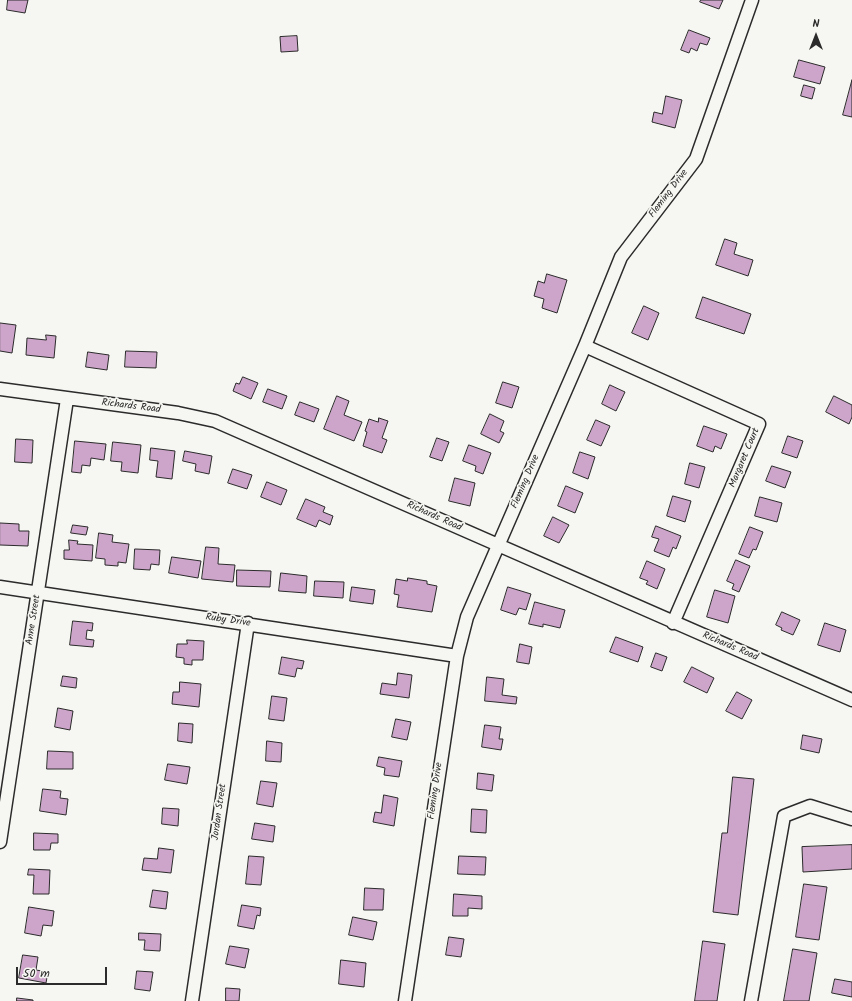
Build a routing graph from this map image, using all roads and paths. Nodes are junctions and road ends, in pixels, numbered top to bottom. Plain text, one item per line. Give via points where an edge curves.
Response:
1 (752, 0) edge
2 (586, 346) junction
3 (0, 389) edge
4 (67, 399) junction
5 (499, 546) junction
6 (0, 587) edge
7 (38, 593) junction
8 (248, 623) junction
9 (673, 623) junction
10 (457, 656) junction
11 (852, 700) edge
12 (852, 819) edge
13 (0, 842) edge
14 (192, 1001) edge
15 (405, 1001) edge
16 (751, 1001) edge

1 - 2 street, Fleming Drive via 696,159 621,257
2 - 5 street, Fleming Drive
2 - 9 street, Margaret Court via 759,424
3 - 4 street, Richards Road
4 - 5 street, Richards Road via 178,413 215,421
4 - 7 street, Anne Street
5 - 9 street, Richards Road
5 - 10 street, Fleming Drive via 467,617
6 - 7 street, Ruby Drive
7 - 8 street, Ruby Drive
7 - 13 street, Anne Street
8 - 10 street, Ruby Drive
8 - 14 street, Jordan Street
9 - 11 street, Richards Road
10 - 15 street, Fleming Drive
12 - 16 street via 810,806 784,816

